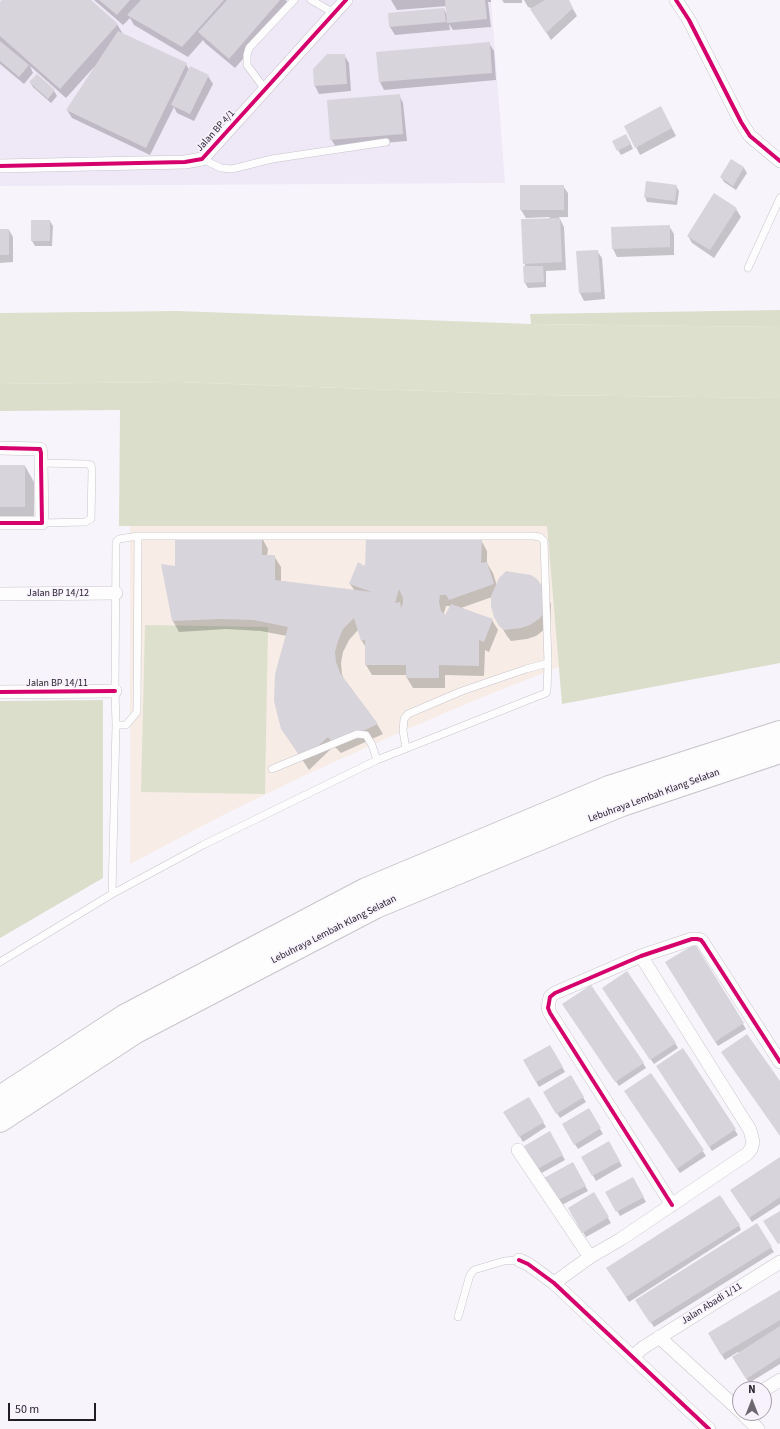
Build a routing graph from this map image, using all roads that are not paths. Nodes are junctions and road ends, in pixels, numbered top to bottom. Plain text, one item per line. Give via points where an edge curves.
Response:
1 (294, 0) edge
2 (311, 0) edge
3 (346, 0) edge
4 (676, 0) edge
5 (334, 13) junction
6 (264, 88) junction
7 (386, 142) dead end
8 (202, 159) junction
9 (780, 161) edge
10 (0, 166) edge
11 (780, 198) edge
12 (748, 268) dead end
13 (0, 448) edge
14 (42, 463) junction
15 (0, 523) edge
16 (42, 523) junction
17 (138, 536) junction
18 (116, 593) junction
19 (0, 594) edge
20 (548, 663) junction
21 (115, 691) junction
22 (0, 692) edge
23 (116, 725) junction
24 (780, 732) edge
25 (406, 748) junction
26 (780, 752) edge
27 (377, 760) junction
28 (272, 769) dead end
29 (112, 894) junction
30 (641, 956) junction
31 (0, 962) edge
32 (780, 1062) edge
33 (0, 1097) edge
34 (0, 1120) edge
35 (518, 1150) dead end
36 (672, 1205) junction
37 (590, 1257) junction
38 (520, 1260) joint
39 (780, 1262) edge
40 (554, 1283) junction
41 (458, 1317) dead end
42 (659, 1337) junction
43 (632, 1357) junction
44 (732, 1402) edge
45 (751, 1421) edge
46 (709, 1429) edge
47 (758, 1429) edge

1 - 6 lane via 249,48 247,65
2 - 5 lane
3 - 5 street, Jalan BP 4/1
4 - 9 street via 750,136
5 - 6 street, Jalan BP 4/1
6 - 8 street, Jalan BP 4/1
7 - 8 lane via 232,169 220,168
8 - 10 street, Jalan BP 4/1 via 185,162
11 - 12 lane
13 - 14 street via 40,449
14 - 16 street
14 - 16 lane via 87,464 91,465 92,470 91,519 85,522
15 - 16 street
17 - 18 lane via 119,539 116,542
17 - 20 lane via 540,537 544,541
17 - 23 lane via 137,712 126,725
18 - 19 street, Jalan BP 14/12
18 - 21 lane
20 - 25 lane via 546,693
20 - 25 lane via 462,691 408,714 404,719
21 - 22 street, Jalan BP 14/11
21 - 23 lane
23 - 29 lane
24 - 33 highway, Lebuhraya Lembah Klang Selatan via 609,787 366,889 124,1016
25 - 27 lane
26 - 34 highway, Lebuhraya Lembah Klang Selatan via 622,805 376,907 136,1032
27 - 28 lane via 366,736 357,734
27 - 29 lane via 203,845
29 - 31 lane
30 - 32 street via 692,939 701,940
30 - 36 street via 746,1123 753,1142 747,1154
30 - 36 street via 555,993 550,997 548,1008
35 - 37 street
36 - 37 street
37 - 40 street
38 - 40 street
38 - 41 lane via 504,1261 474,1270 470,1275
39 - 42 street, Jalan Abadi 1/11
40 - 43 street
42 - 43 street, Jalan Abadi 1/11
42 - 44 street
43 - 46 street
45 - 47 street

